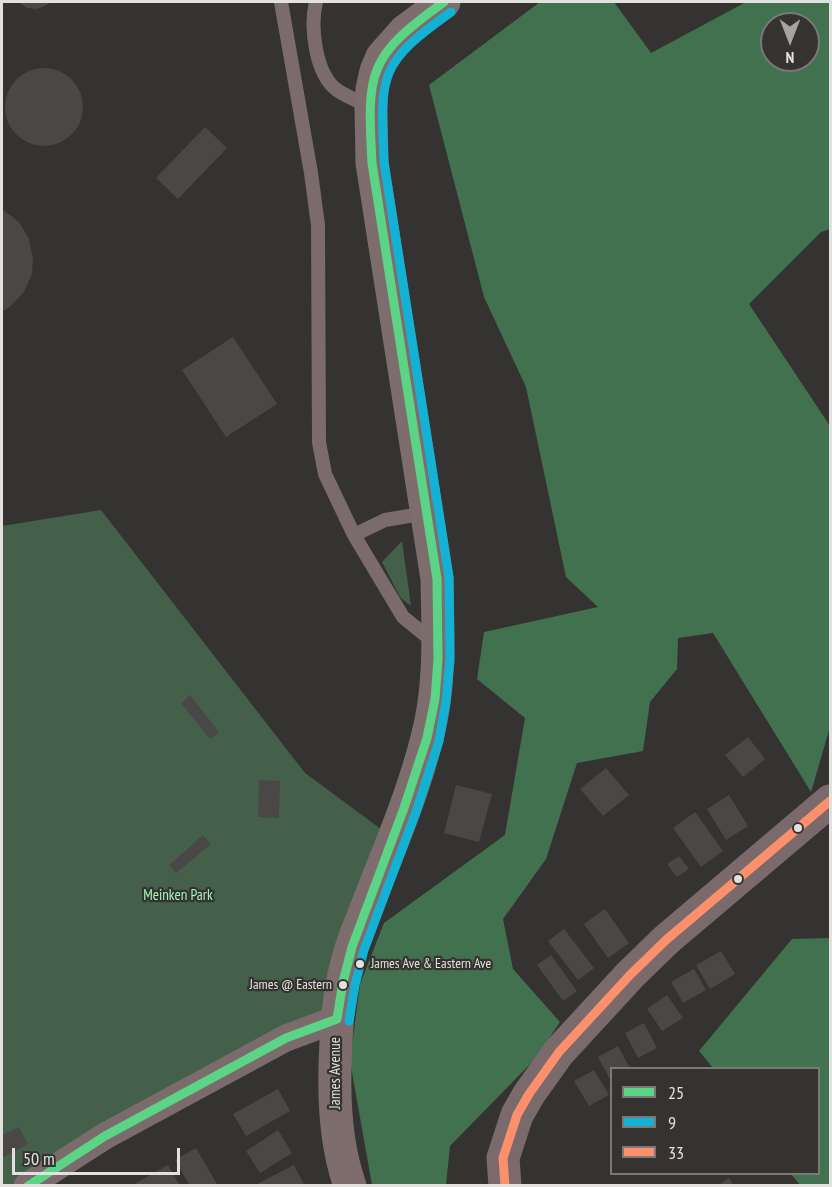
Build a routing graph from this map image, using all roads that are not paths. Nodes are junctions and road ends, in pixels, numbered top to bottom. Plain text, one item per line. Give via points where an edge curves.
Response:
1 (281, 2) edge
2 (316, 2) edge
3 (444, 2) edge
4 (371, 108) junction
5 (426, 513) junction
6 (354, 535) junction
7 (438, 647) junction
8 (831, 801) edge
9 (337, 1019) junction
10 (39, 1182) edge
11 (350, 1185) edge
12 (505, 1185) edge

1 - 6 lane via 318,225 319,442 325,474
2 - 4 lane via 314,35 326,75 336,90
3 - 4 main road, James Avenue via 405,31 382,57
4 - 5 main road, James Avenue via 372,163
5 - 6 lane via 385,520
5 - 7 main road, James Avenue via 437,579
6 - 7 lane via 403,617
7 - 9 main road, James Avenue via 428,736 416,778 350,951
8 - 12 main road via 666,940 560,1052 517,1115 503,1158
9 - 10 street via 286,1038 105,1136
9 - 11 main road, James Avenue via 334,1093 339,1140

